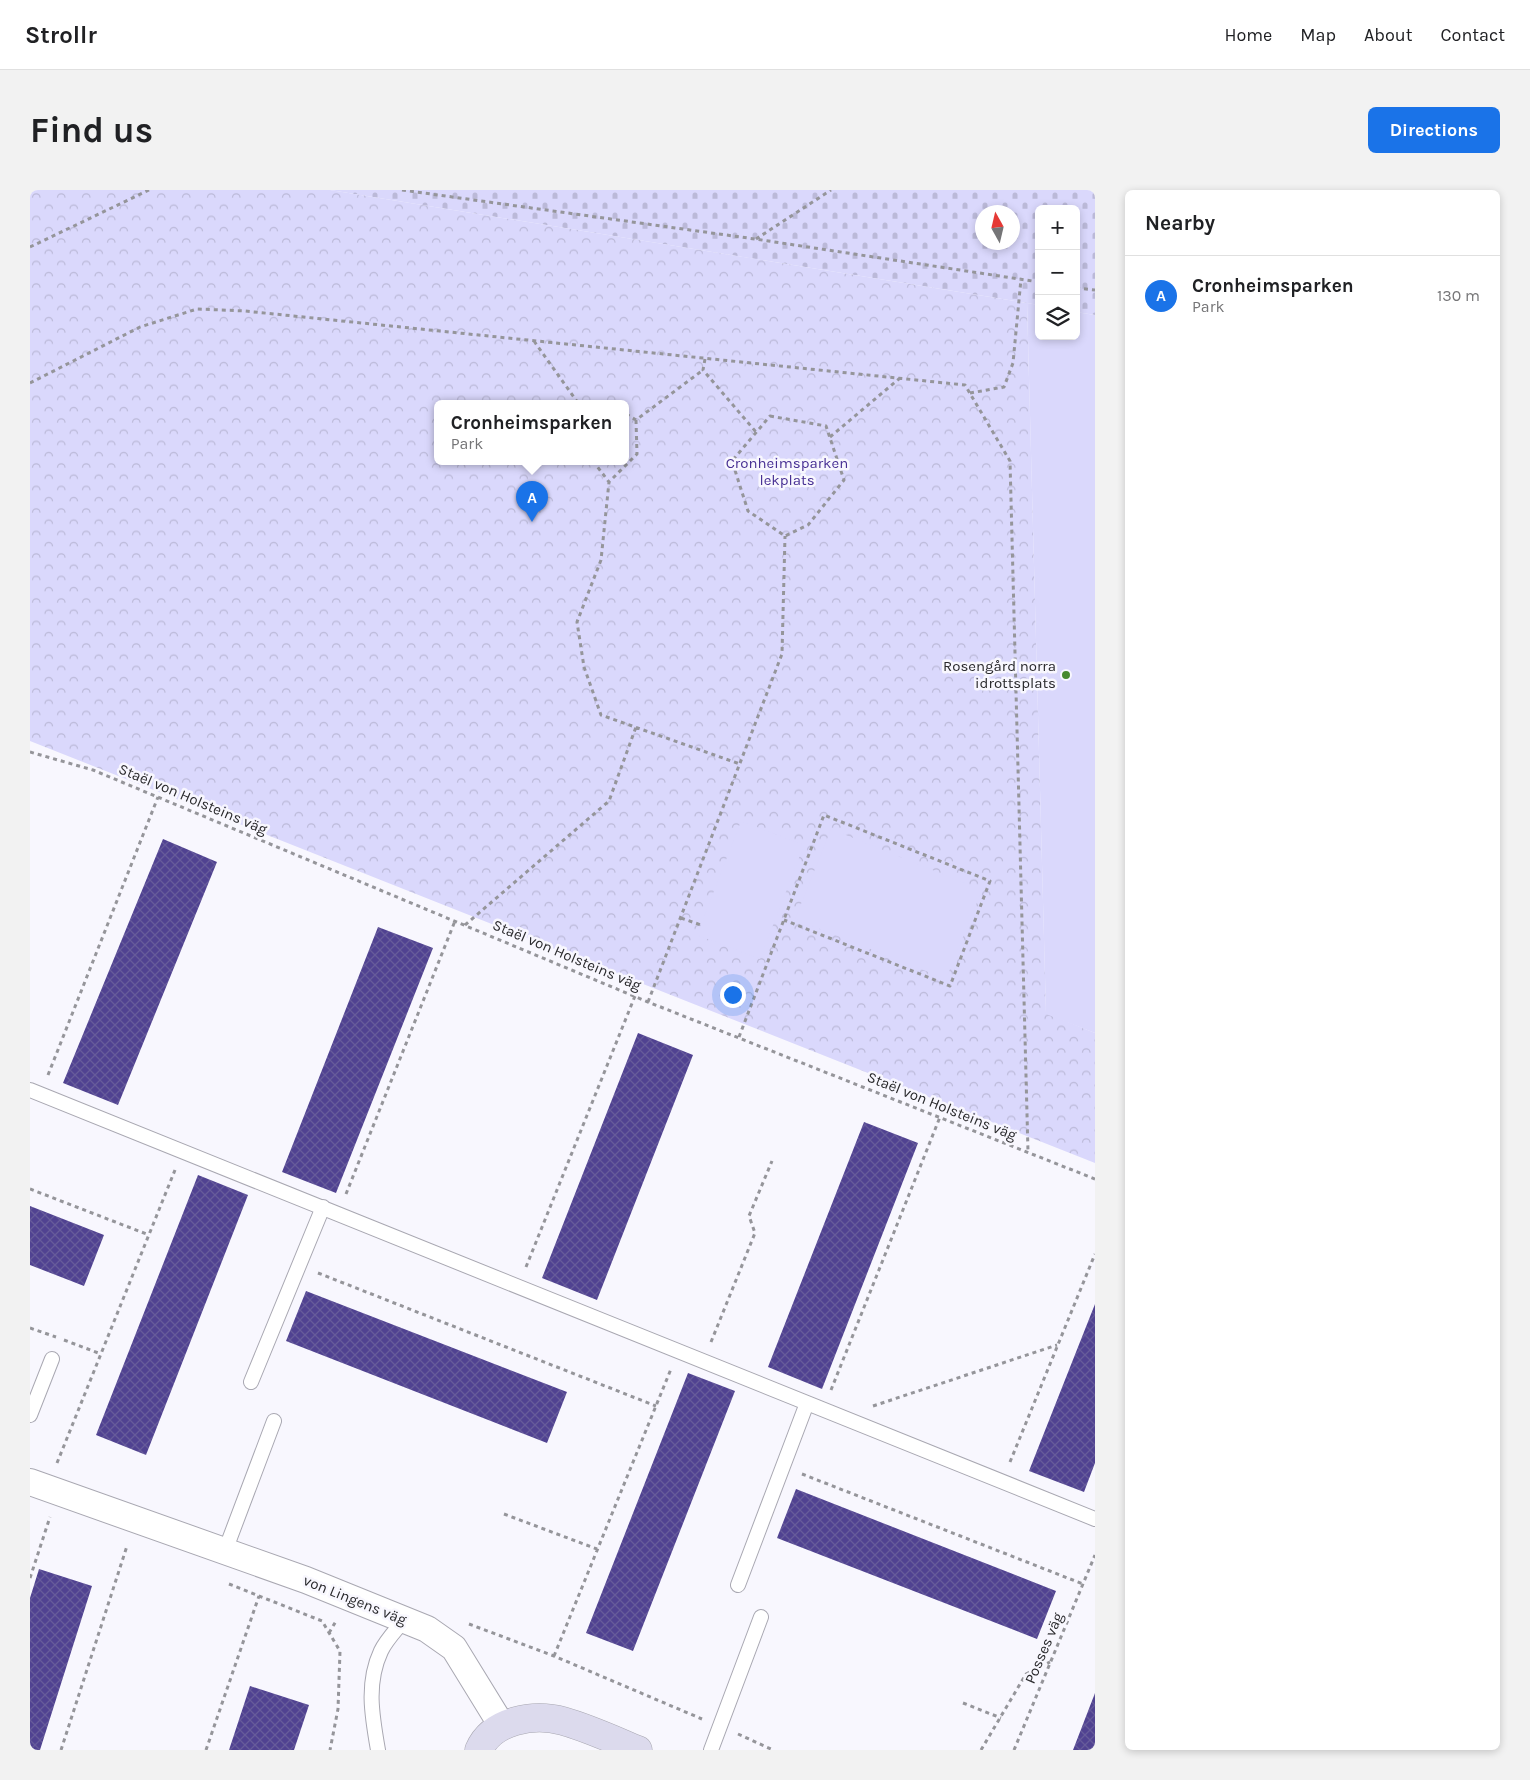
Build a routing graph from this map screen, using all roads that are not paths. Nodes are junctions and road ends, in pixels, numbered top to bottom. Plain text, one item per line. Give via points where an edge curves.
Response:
1 (35, 1092) edge
2 (323, 1208) junction
3 (52, 1359) dead end
4 (251, 1382) dead end
5 (807, 1403) junction
6 (30, 1415) edge
7 (274, 1421) dead end
8 (30, 1482) edge
9 (1095, 1519) edge
10 (225, 1551) junction
11 (738, 1585) dead end
12 (761, 1617) dead end
13 (404, 1620) junction
14 (502, 1726) junction
15 (378, 1750) edge
16 (479, 1750) edge
17 (638, 1750) edge
18 (711, 1750) edge

1 - 2 lane
2 - 4 lane
2 - 5 lane
3 - 6 lane
5 - 9 lane
5 - 11 lane
7 - 10 lane
8 - 10 street, von Lingens väg
10 - 13 street, von Lingens väg
12 - 18 lane
13 - 14 street, von Lingens väg via 427,1629 454,1648
13 - 15 lane via 382,1649 372,1677 371,1711
14 - 16 street via 481,1744
14 - 17 street via 538,1718 562,1720

